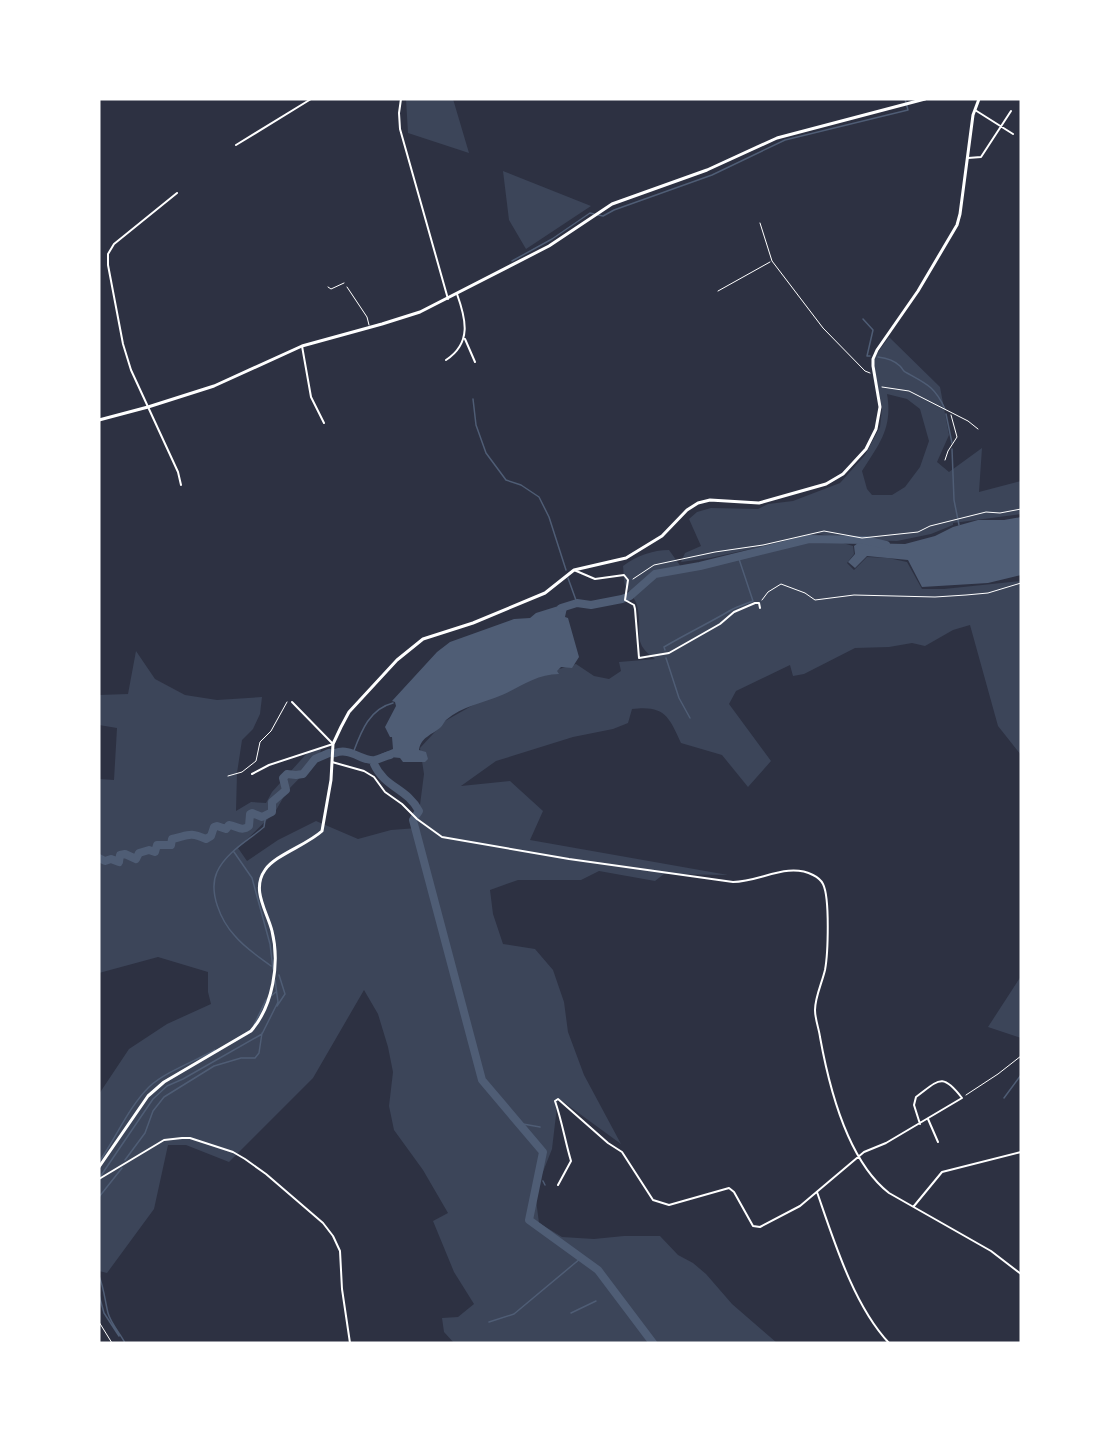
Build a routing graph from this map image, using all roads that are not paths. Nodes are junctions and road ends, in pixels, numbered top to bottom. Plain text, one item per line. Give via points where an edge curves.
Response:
1 (311, 99) edge
2 (401, 99) edge
3 (925, 99) edge
4 (980, 99) edge
5 (975, 110) junction
6 (1011, 111) dead end
7 (1001, 126) junction
8 (1013, 134) dead end
9 (236, 146) dead end
10 (968, 158) junction
11 (177, 194) dead end
12 (347, 287) road end
13 (457, 294) junction
14 (448, 298) junction
15 (370, 327) junction
16 (465, 339) junction
17 (302, 346) junction
18 (446, 360) dead end
19 (475, 362) dead end
20 (148, 407) junction
21 (99, 420) edge
22 (324, 423) dead end
23 (181, 485) dead end
24 (574, 570) junction
25 (759, 605) road end
26 (292, 702) road end
27 (333, 744) junction
28 (332, 762) junction
29 (252, 774) dead end
30 (928, 1119) junction
31 (920, 1124) junction
32 (938, 1142) dead end
33 (1021, 1152) edge
34 (860, 1157) junction
35 (99, 1167) edge
36 (99, 1179) edge
37 (558, 1185) dead end
38 (817, 1192) junction
39 (914, 1206) junction
40 (1021, 1274) edge
41 (350, 1343) edge
42 (889, 1343) edge

1 - 9 street
2 - 14 street via 400,129
3 - 13 street via 777,138 707,170 612,204 549,246
4 - 5 street
5 - 7 street
5 - 10 street
6 - 7 street
7 - 8 street
7 - 10 street via 981,157
10 - 24 street via 957,225 873,359 880,407 876,429 866,449 843,474 825,484 759,503 704,500 639,551 619,560
11 - 20 street via 114,244 108,254 123,344
12 - 15 lane
13 - 14 street
13 - 16 street via 465,320
14 - 15 street via 403,318
15 - 17 street
16 - 18 street via 454,356
16 - 19 street
17 - 20 street via 214,386
17 - 22 street via 311,397
20 - 21 street
20 - 23 street
24 - 25 street via 595,579 624,575 628,581 625,600 635,609 639,658 669,653 734,612 755,603
24 - 27 street via 545,593 423,639 397,660 349,712
26 - 27 street
27 - 28 street
27 - 29 street
28 - 34 street via 374,777 385,792 442,837 733,882 787,871 801,870 815,876 823,882 825,890 828,935 825,970 815,1010 843,1122
28 - 35 street via 322,831 269,865 261,879 260,897 275,952 268,1005 260,1022 148,1096
30 - 31 street
30 - 31 street via 962,1098 951,1083 937,1081 916,1097 914,1105
30 - 32 street
31 - 34 street
33 - 39 street via 942,1173
34 - 38 street
34 - 39 street via 883,1188
36 - 41 street via 164,1140 190,1138 233,1152 266,1174 333,1236 340,1251
37 - 38 street via 571,1161 555,1101 558,1099 622,1152 653,1200 660,1203 669,1205 729,1188 753,1226 760,1227 800,1206
38 - 42 street via 837,1250 871,1321
39 - 40 street via 991,1251

